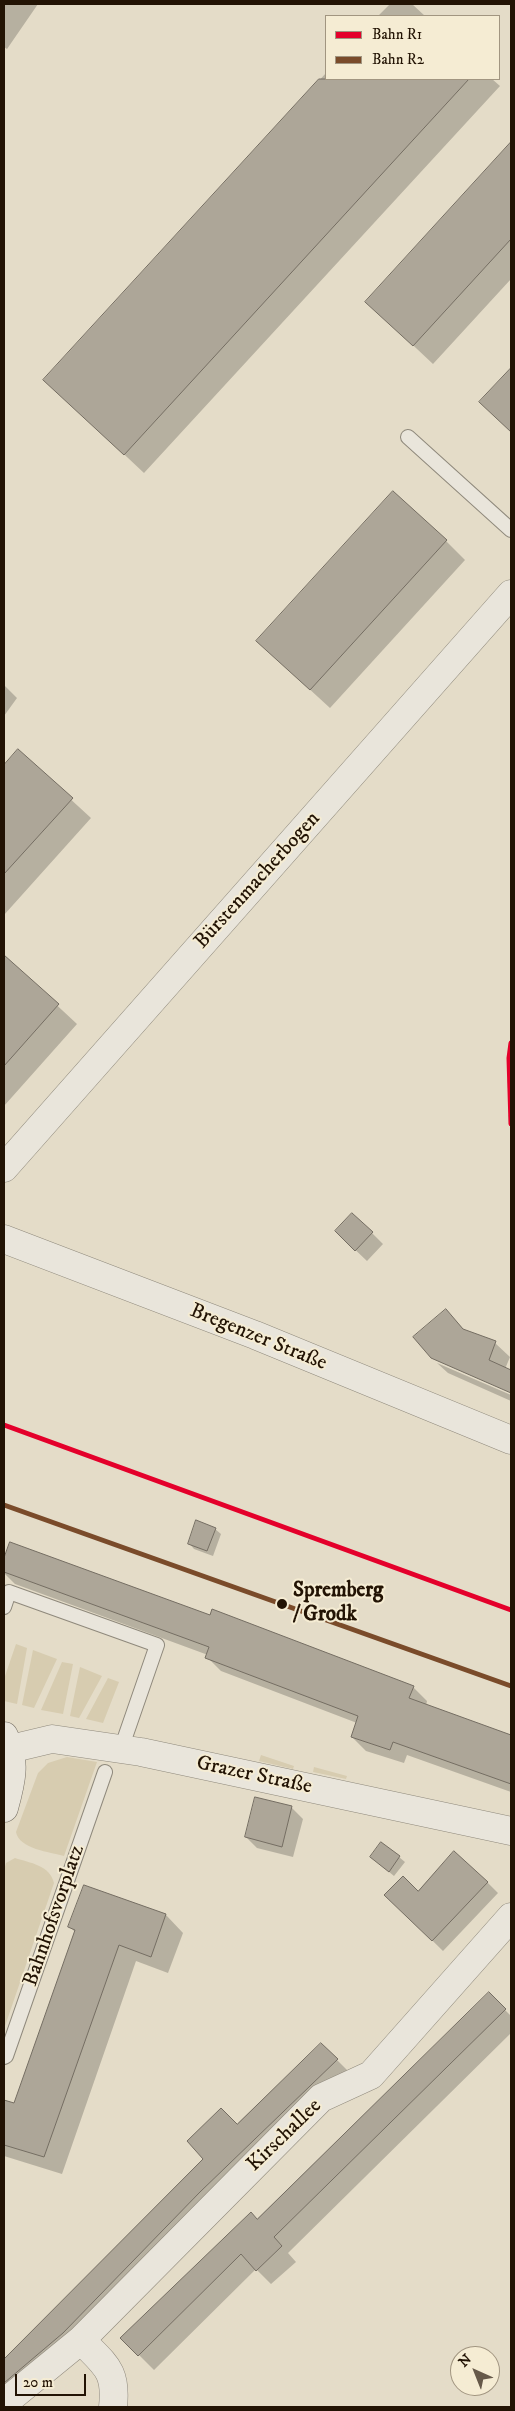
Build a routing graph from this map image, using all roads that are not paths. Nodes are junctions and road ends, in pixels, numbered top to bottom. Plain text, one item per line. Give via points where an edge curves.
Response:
1 (408, 437) dead end
2 (511, 530) edge
3 (511, 594) edge
4 (4, 1168) edge
5 (4, 1239) edge
6 (511, 1440) edge
7 (4, 1607) edge
8 (7, 1742) edge
9 (121, 1748) junction
10 (105, 1772) dead end
11 (4, 1808) edge
12 (511, 1831) edge
13 (511, 1917) edge
14 (4, 2057) edge
15 (81, 2340) junction
16 (4, 2403) edge
17 (113, 2407) edge

1 - 2 lane
3 - 4 street, Bürstenmacherbogen
5 - 6 street, Bregenzer Straße via 255,1335
7 - 9 lane via 9,1592 158,1645
8 - 9 street, Grazer Straße via 52,1739
8 - 11 street via 13,1764
9 - 12 street, Grazer Straße
10 - 14 lane, Bahnhofsvorplatz
13 - 15 street, Kirschallee via 371,2075 321,2098
15 - 16 street, Kirschallee
15 - 17 street via 109,2370 115,2386

